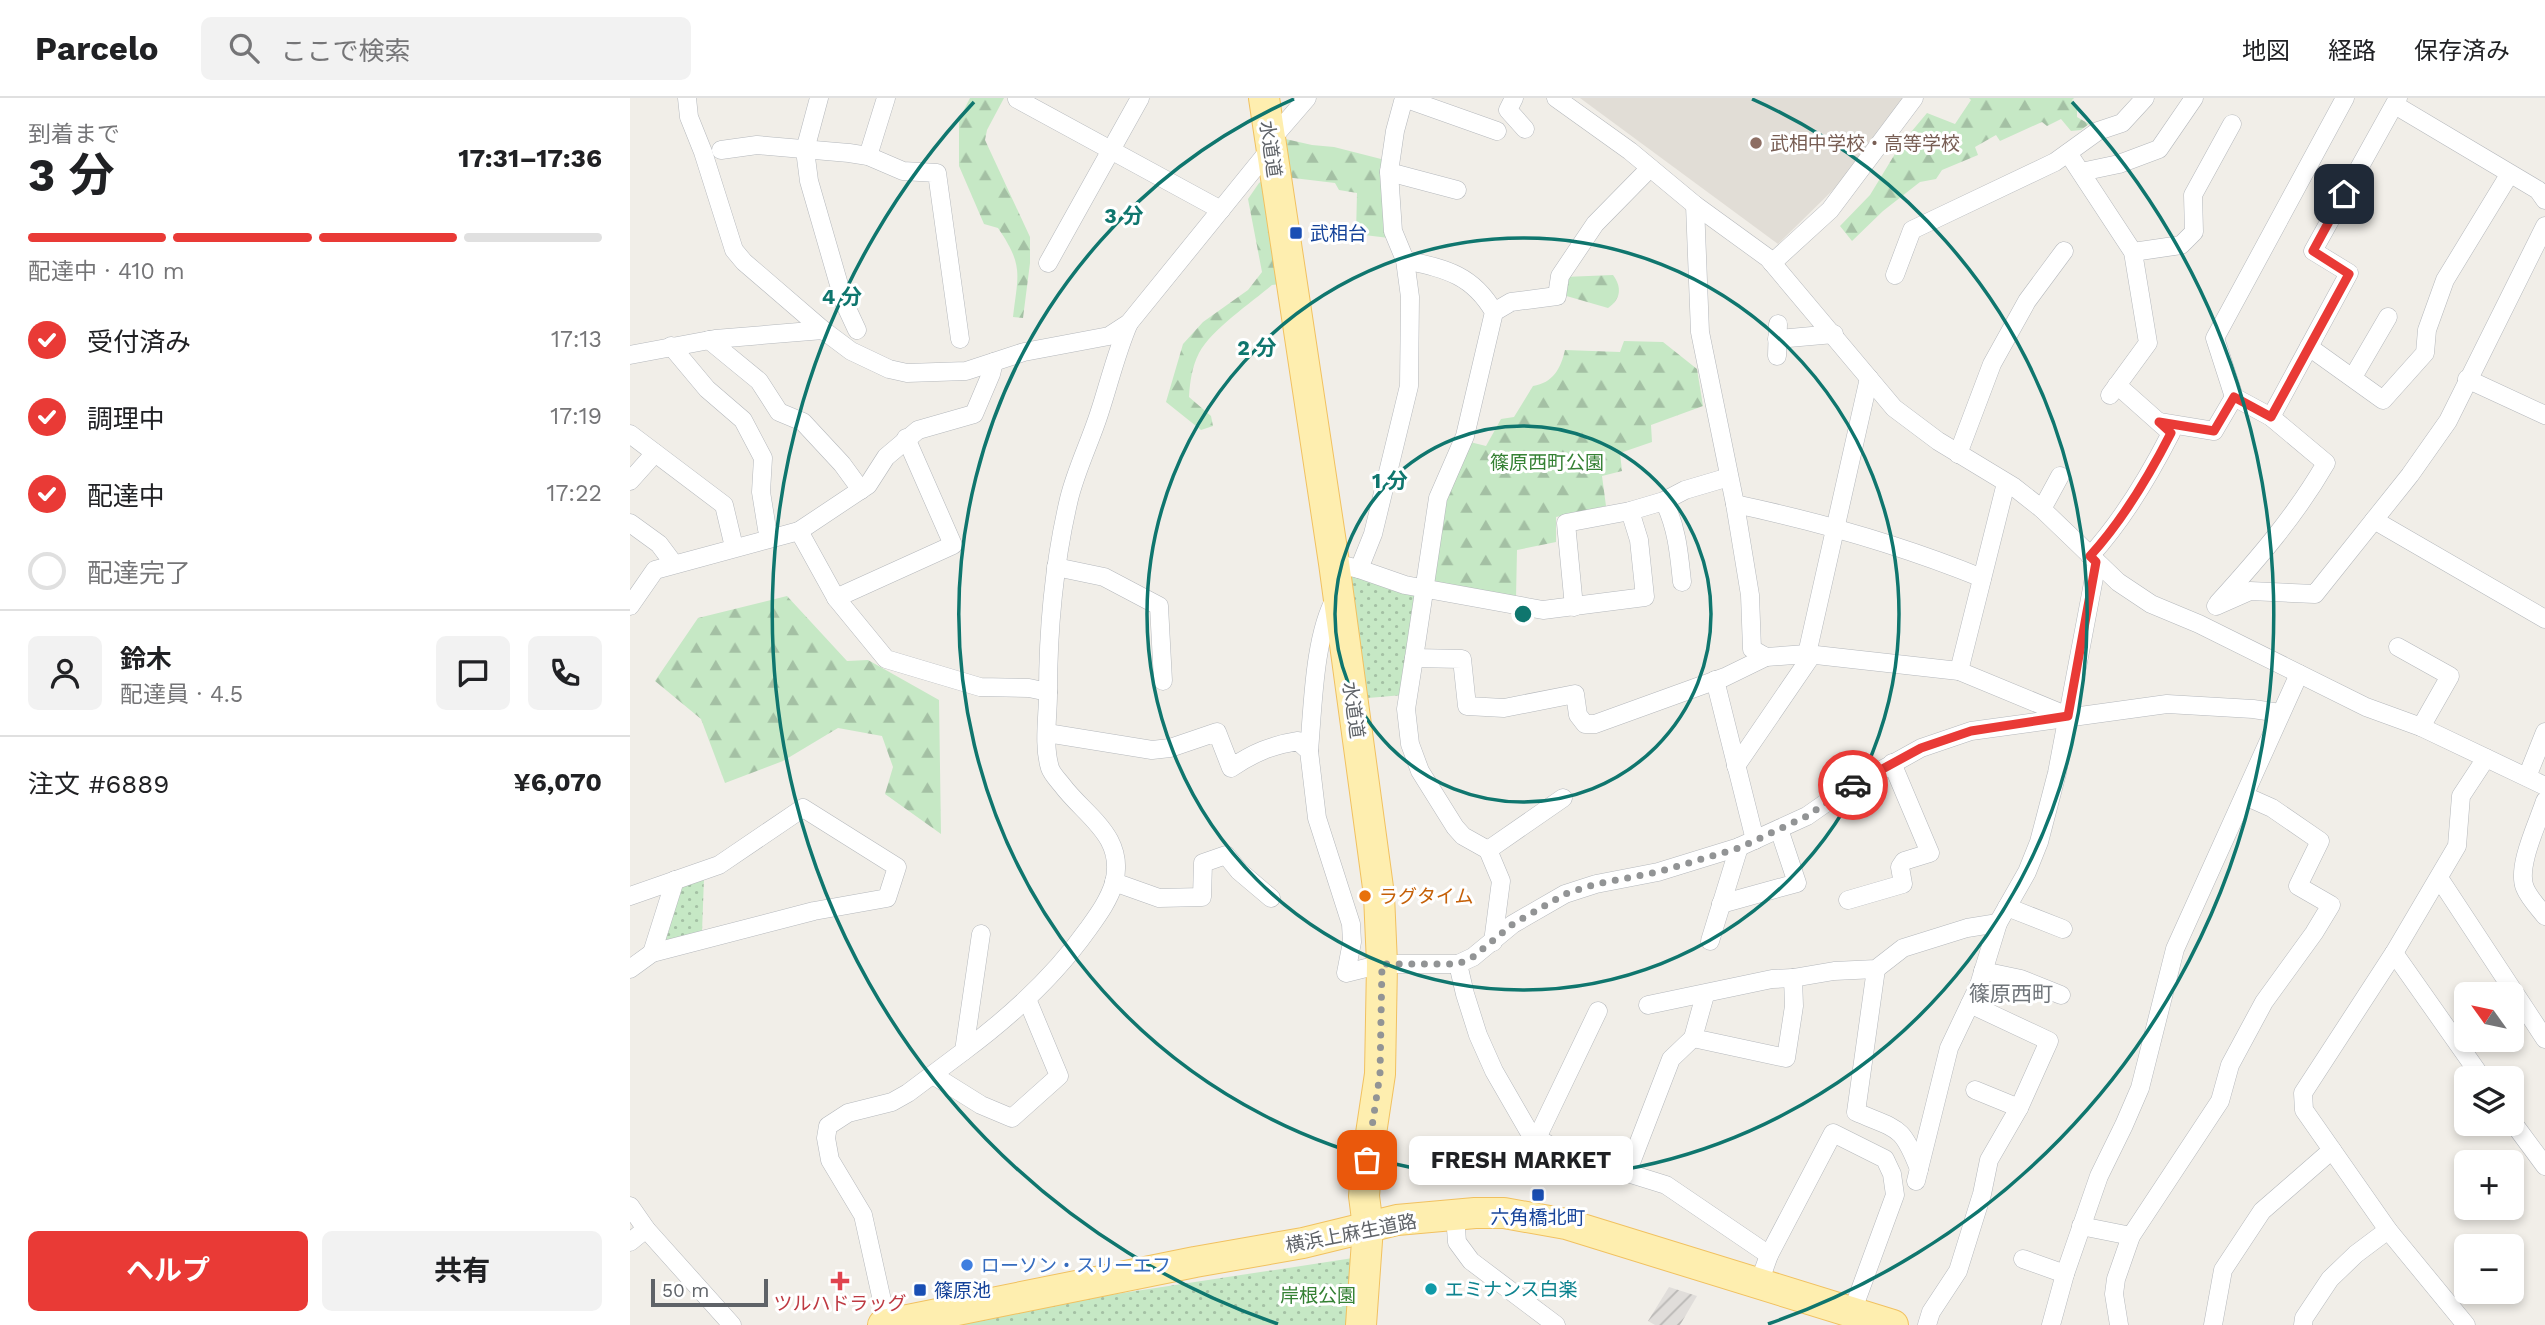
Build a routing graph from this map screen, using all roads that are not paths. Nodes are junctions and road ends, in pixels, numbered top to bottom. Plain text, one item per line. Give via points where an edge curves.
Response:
1 (687, 98) edge
2 (819, 98) edge
3 (886, 98) edge
4 (1140, 98) edge
5 (1264, 98) edge
6 (1307, 98) edge
7 (1404, 98) edge
8 (1514, 98) edge
9 (1556, 98) edge
10 (1914, 98) edge
11 (2145, 98) edge
12 (2194, 98) edge
13 (2345, 98) edge
14 (1017, 99) edge
15 (2396, 101) edge
16 (2232, 124) dead end
17 (1525, 128) dead end
18 (1497, 131) dead end
19 (1270, 145) junction
20 (721, 150) dead end
21 (805, 150) junction
22 (1111, 150) junction
23 (2068, 153) junction
24 (868, 156) junction
25 (1650, 168) junction
26 (1389, 172) junction
27 (2081, 172) junction
28 (2510, 175) junction
29 (1457, 190) dead end
30 (2545, 200) edge
31 (1695, 205) junction
32 (1221, 210) junction
33 (2545, 226) edge
34 (2064, 251) dead end
35 (2133, 252) junction
36 (1405, 260) junction
37 (1048, 263) dead end
38 (1772, 263) junction
39 (1895, 275) dead end
40 (1494, 312) junction
41 (2388, 317) dead end
42 (1129, 323) junction
43 (823, 330) junction
44 (857, 330) dead end
45 (1833, 334) junction
46 (960, 339) dead end
47 (709, 340) junction
48 (1777, 340) dead end
49 (671, 346) junction
50 (2309, 347) junction
51 (630, 355) edge
52 (994, 362) junction
53 (2353, 377) junction
54 (1869, 378) junction
55 (2467, 379) junction
56 (2234, 397) junction
57 (2545, 415) edge
58 (2271, 417) junction
59 (2159, 422) junction
60 (630, 435) edge
61 (906, 438) junction
62 (655, 453) junction
63 (1958, 453) junction
64 (1729, 477) junction
65 (2060, 477) dead end
66 (630, 481) edge
67 (2006, 483) junction
68 (861, 490) junction
69 (1664, 501) junction
70 (1735, 504) junction
71 (2042, 509) junction
72 (1630, 511) junction
73 (2374, 520) junction
74 (630, 523) edge
75 (1835, 527) junction
76 (799, 531) junction
77 (772, 537) junction
78 (734, 547) junction
79 (2093, 559) junction
80 (674, 564) junction
81 (1346, 566) junction
82 (1056, 567) junction
83 (1982, 578) junction
84 (1682, 582) dead end
85 (1425, 589) junction
86 (1338, 594) junction
87 (836, 597) junction
88 (630, 606) edge
89 (2216, 606) junction
90 (1574, 607) junction
91 (2545, 619) edge
92 (2199, 624) junction
93 (2398, 647) dead end
94 (1810, 655) junction
95 (1766, 657) junction
96 (1414, 658) junction
97 (1959, 671) junction
98 (2299, 674) junction
99 (1715, 680) junction
100 (1163, 681) dead end
101 (1048, 692) junction
102 (2280, 713) junction
103 (2068, 716) junction
104 (2421, 727) junction
105 (2545, 732) edge
106 (1048, 733) junction
107 (1310, 751) junction
108 (2486, 758) junction
109 (1892, 763) junction
110 (1736, 766) junction
111 (2527, 777) junction
112 (2545, 786) edge
113 (2245, 796) junction
114 (1563, 798) dead end
115 (2545, 801) edge
116 (1779, 829) junction
117 (1747, 844) junction
118 (1488, 850) junction
119 (2439, 878) junction
120 (675, 880) junction
121 (1114, 882) junction
122 (630, 896) edge
123 (1271, 898) dead end
124 (1848, 900) dead end
125 (1721, 904) junction
126 (2002, 915) junction
127 (2545, 916) edge
128 (2063, 929) dead end
129 (981, 934) dead end
130 (1710, 941) dead end
131 (1493, 942) junction
132 (652, 953) junction
133 (2394, 953) junction
134 (1382, 964) junction
135 (1458, 964) junction
136 (1876, 969) junction
137 (630, 970) edge
138 (1983, 971) junction
139 (1793, 978) junction
140 (1705, 995) junction
141 (2061, 995) dead end
142 (1027, 999) junction
143 (1970, 1004) junction
144 (1648, 1005) dead end
145 (1598, 1011) dead end
146 (1693, 1038) junction
147 (2545, 1039) edge
148 (964, 1051) junction
149 (2474, 1066) edge
150 (933, 1075) junction
151 (1975, 1090) dead end
152 (2019, 1108) junction
153 (1528, 1136) junction
154 (2523, 1136) edge
155 (2332, 1150) junction
156 (2545, 1166) edge
157 (1627, 1173) junction
158 (630, 1206) edge
159 (1455, 1215) junction
160 (2081, 1226) junction
161 (1368, 1227) junction
162 (646, 1229) junction
163 (2388, 1230) junction
164 (2131, 1236) junction
165 (630, 1242) edge
166 (1769, 1255) junction
167 (2023, 1259) dead end
168 (2064, 1274) junction
169 (1759, 1283) junction
170 (1852, 1312) junction
171 (885, 1324) edge
172 (732, 1325) edge
173 (1361, 1325) edge
174 (1556, 1325) edge
175 (1894, 1325) edge
176 (1927, 1325) edge
177 (2051, 1325) edge
178 (2119, 1325) edge
179 (2213, 1325) edge
180 (2303, 1325) edge
181 (2466, 1325) edge

1 - 43 street via 688,117 734,250
2 - 21 street
3 - 24 street
4 - 22 street
5 - 19 main road, 水道道
6 - 19 street
7 - 18 street
7 - 26 street
8 - 17 street via 1508,110
9 - 25 street
10 - 38 street via 1830,210
11 - 23 street via 2122,123 2098,131
12 - 27 street via 2159,149
13 - 56 street via 2215,338
14 - 22 street
15 - 28 street
15 - 50 street via 2313,251 2349,274
16 - 35 street via 2193,195 2194,232 2181,245
19 - 32 street
19 - 81 main road, 水道道
20 - 21 street via 757,145
21 - 24 street
21 - 44 street via 825,243
22 - 32 street
22 - 37 street
23 - 27 street
23 - 39 street via 1912,230
24 - 46 street via 903,171 937,173
25 - 31 street
25 - 40 street via 1595,224 1560,276 1557,296 1511,302
26 - 29 street
26 - 36 street via 1393,231
27 - 35 street
28 - 30 street via 2538,190
28 - 53 street via 2445,280 2427,330 2425,353 2383,400
31 - 38 street
31 - 64 street via 1700,332
32 - 42 street
33 - 55 street
34 - 63 street via 2027,301 1992,363
35 - 59 street via 2148,343 2113,390
36 - 40 street via 1446,269 1467,280
36 - 81 street via 1410,297 1409,386 1373,534
38 - 45 street
40 - 85 street via 1465,436 1438,498
41 - 53 street
42 - 52 street via 1109,335
42 - 82 street via 1070,497
43 - 47 street
43 - 52 street via 851,351 907,373 966,371
45 - 48 street
45 - 54 street
47 - 49 street
47 - 68 street via 759,381 779,412 803,422
49 - 51 street
49 - 77 street via 707,389 743,420 763,457 761,492
50 - 53 street
50 - 58 street
52 - 61 street via 974,414 918,430
54 - 63 street via 1894,408
54 - 75 street
55 - 57 street
55 - 73 street via 2431,448
56 - 58 street
56 - 59 street via 2214,431
58 - 89 street via 2326,463 2305,499
59 - 79 street via 2171,433
60 - 62 street
61 - 68 street
61 - 87 street via 953,545
62 - 66 street
62 - 78 street via 724,505
63 - 67 street
64 - 69 street
64 - 70 street
65 - 71 street
67 - 71 street
67 - 83 street
68 - 76 street
69 - 72 street
69 - 84 street via 1677,537
70 - 75 street
70 - 95 street via 1750,595 1752,649
71 - 79 street
72 - 90 street via 1566,523
72 - 90 street via 1639,540 1645,597
73 - 89 street via 2315,594 2250,591
73 - 91 street
74 - 80 street via 659,544
75 - 83 street
75 - 94 street
76 - 77 street
76 - 87 street
77 - 78 street
78 - 80 street
79 - 92 street via 2151,604
79 - 103 street
80 - 88 street via 655,570
81 - 85 street
81 - 86 main road, 水道道
82 - 100 street via 1104,577 1159,606
82 - 101 street
83 - 97 street
85 - 90 street via 1543,610
85 - 96 street
86 - 107 street via 1327,612 1323,632
86 - 134 main road, 水道道 via 1379,895
87 - 101 street via 886,659 980,687
89 - 92 street
92 - 98 street
93 - 104 street via 2450,676
94 - 95 street
94 - 97 street
94 - 110 street
95 - 99 street
96 - 99 street via 1462,659 1467,706 1504,708 1576,694 1578,715 1585,724
96 - 118 street via 1406,709 1410,744 1420,771 1455,827
97 - 103 street
98 - 102 street
98 - 104 street via 2366,707
99 - 110 street
101 - 106 street
102 - 103 street via 2167,704
102 - 113 street
103 - 109 street via 1971,731
103 - 126 street via 2039,842
104 - 108 street
105 - 111 street
106 - 107 street via 1152,750 1217,732 1231,768 1254,752 1280,744 1298,741
106 - 121 street via 1051,769 1103,828 1111,844
107 - 134 street via 1317,818 1351,924 1346,973
108 - 111 street
108 - 119 street via 2461,796 2457,846
109 - 116 street
109 - 124 street via 1930,853 1904,861 1900,867 1903,884
110 - 117 street
111 - 112 street
113 - 160 street via 2175,949 2140,1088
113 - 164 street via 2272,808 2320,841 2298,886 2331,905 2264,1002 2230,1065 2220,1101
114 - 118 street
115 - 127 street via 2524,864 2523,881
116 - 117 street
116 - 125 street via 1797,883
117 - 125 street
117 - 131 street via 1565,894 1513,924
118 - 131 street via 1501,881
119 - 133 street
119 - 147 street
120 - 122 street
120 - 132 street
120 - 132 street via 719,865 803,808 897,867 887,898 814,911
121 - 123 street via 1158,898 1202,897 1203,863 1226,855
121 - 142 street via 1104,906 1077,944
125 - 130 street
126 - 128 street
126 - 136 street via 1903,948
126 - 138 street
129 - 148 street
131 - 135 street
132 - 137 street
133 - 149 street
133 - 155 street via 2303,1093 2304,1110
134 - 135 street
134 - 161 main road, 水道道 via 1380,1074 1364,1196
135 - 153 street via 1478,1035
136 - 139 street
136 - 143 street via 1856,1112 1900,1131 1917,1175 1949,1048
138 - 141 street via 2021,979
138 - 143 street
139 - 140 street
139 - 146 street via 1786,1058
140 - 144 street
140 - 146 street
142 - 148 street
142 - 150 street via 1059,1076 1012,1118
143 - 152 street via 2049,1041
145 - 153 street
146 - 157 street via 1671,1059
148 - 150 street
150 - 171 street via 892,1102 848,1113 828,1126 830,1160 863,1215
151 - 152 street
152 - 176 street via 1990,1160 1958,1271
153 - 157 street via 1563,1153
154 - 156 street
155 - 163 street
155 - 179 street via 2262,1210 2223,1270
157 - 166 street via 1666,1185
158 - 162 street
159 - 161 main road, 横浜上麻生道路
159 - 169 main road, 横浜上麻生道路 via 1504,1213 1566,1224
159 - 174 street via 1457,1242 1471,1261
160 - 164 street
160 - 168 street
161 - 171 main road, 横浜上麻生道路
161 - 173 main road, 水道道
162 - 165 street
162 - 172 street
163 - 180 street via 2330,1279
163 - 181 street
164 - 178 street via 2116,1279
166 - 169 street
166 - 170 street via 1833,1133 1885,1159 1895,1195
167 - 168 street
168 - 177 street
169 - 170 main road, 横浜上麻生道路
170 - 175 main road, 横浜上麻生道路

